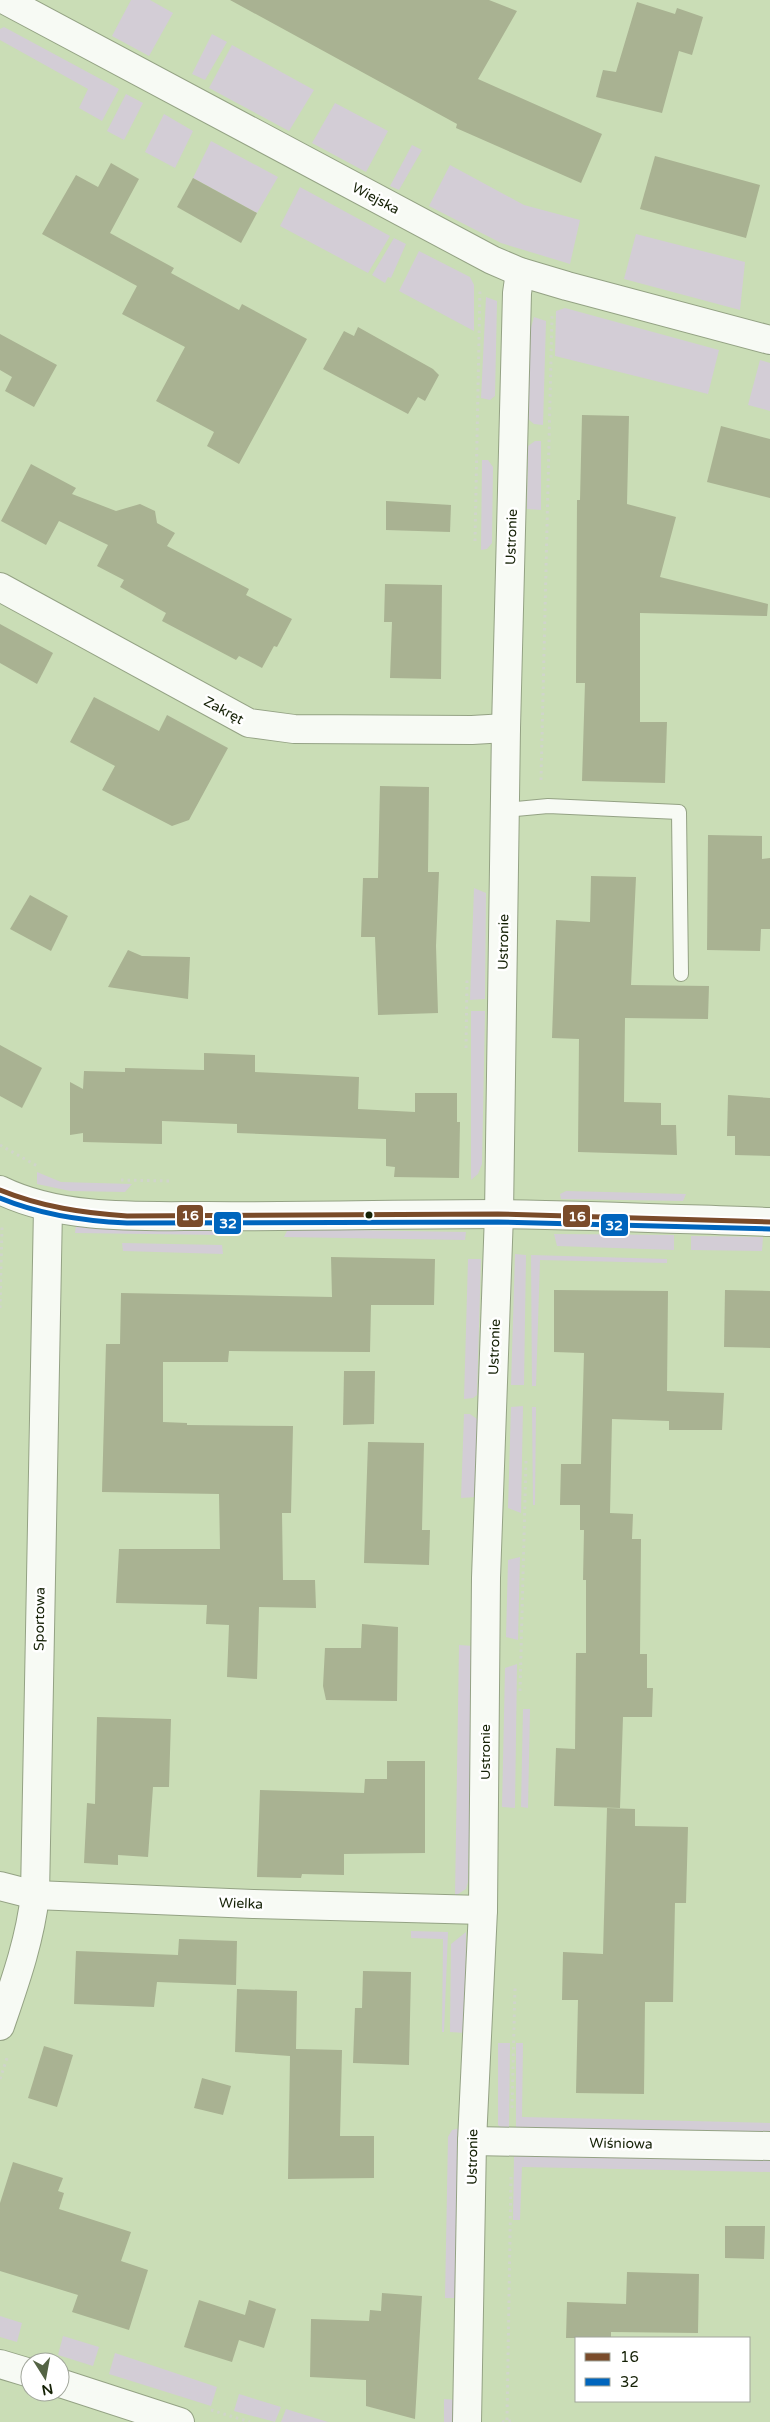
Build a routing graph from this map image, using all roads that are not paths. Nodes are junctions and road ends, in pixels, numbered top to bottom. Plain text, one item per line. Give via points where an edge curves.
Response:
1 (5, 0) edge
2 (520, 272) junction
3 (770, 340) edge
4 (0, 587) edge
5 (506, 728) junction
6 (504, 810) junction
7 (681, 974) dead end
8 (0, 1190) edge
9 (48, 1208) junction
10 (499, 1214) junction
11 (770, 1222) edge
12 (0, 1886) edge
13 (35, 1894) junction
14 (483, 1910) junction
15 (0, 2026) edge
16 (472, 2141) junction
17 (770, 2146) edge
18 (0, 2364) edge
19 (20, 2370) edge
20 (70, 2386) edge
21 (180, 2422) edge
22 (467, 2422) edge

1 - 2 street, Wiejska
2 - 3 street, Wiejska
2 - 5 street, Ustronie
4 - 5 street, Zakręt via 249,723 294,730
5 - 6 street, Ustronie
6 - 7 lane via 540,806 679,812
6 - 10 street, Ustronie
8 - 9 street
9 - 10 street via 150,1216 319,1218
9 - 13 street, Sportowa
10 - 11 street
10 - 14 street, Ustronie via 486,1578
12 - 13 street, Wielka
13 - 14 street, Wielka
13 - 15 street, Sportowa via 25,1951
14 - 16 street, Ustronie
16 - 17 street, Wiśniowa
16 - 22 street, Ustronie
18 - 19 street
20 - 21 street

